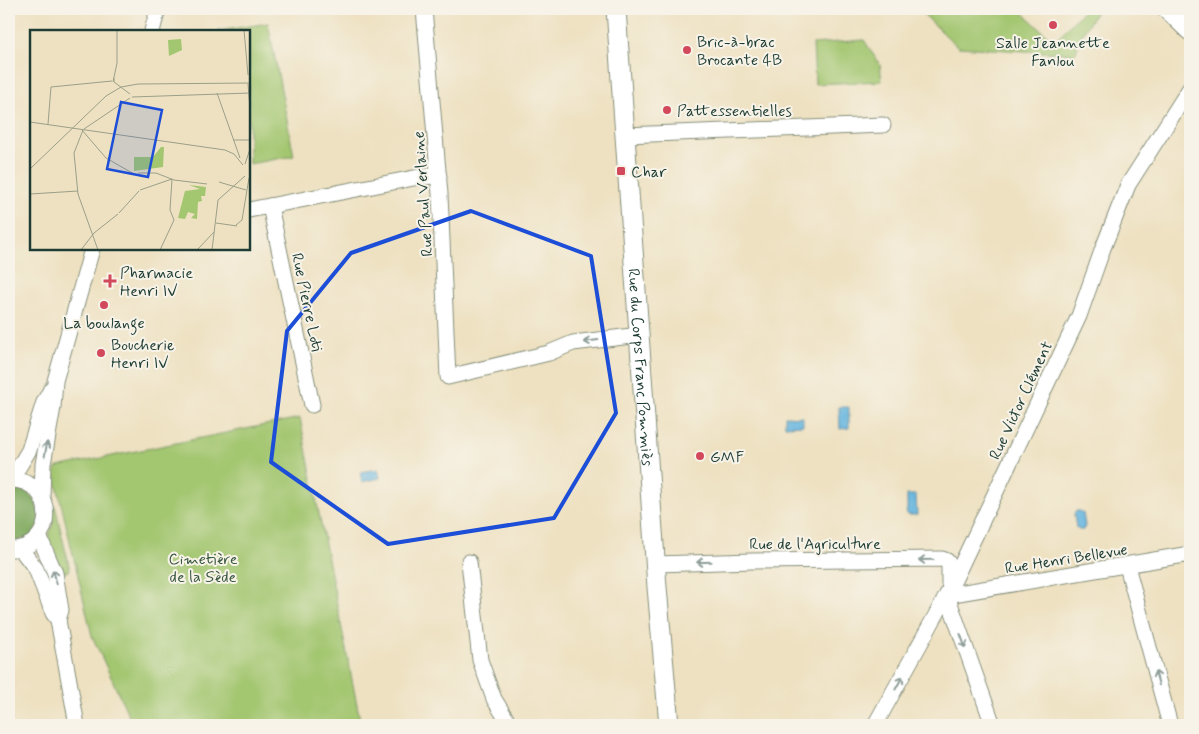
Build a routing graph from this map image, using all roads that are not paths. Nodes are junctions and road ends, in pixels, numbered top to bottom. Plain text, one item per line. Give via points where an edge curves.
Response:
1 (158, 9) edge
2 (424, 9) edge
3 (616, 9) edge
4 (1167, 9) edge
5 (152, 30) edge
6 (1190, 31) edge
7 (1190, 88) edge
8 (884, 125) dead end
9 (625, 136) junction
10 (438, 176) junction
11 (270, 206) junction
12 (250, 210) edge
13 (92, 250) edge
14 (640, 335) junction
15 (56, 381) junction
16 (312, 405) dead end
17 (10, 480) edge
18 (42, 498) junction
19 (39, 536) junction
20 (14, 548) edge
21 (1190, 554) edge
22 (469, 562) dead end
23 (656, 564) junction
24 (1127, 566) junction
25 (948, 592) junction
26 (58, 620) junction
27 (77, 725) edge
28 (510, 725) edge
29 (668, 725) edge
30 (875, 725) edge
31 (993, 725) edge
32 (1170, 725) edge

1 - 5 street
2 - 10 street, Rue Paul Verlaine
3 - 9 main road, Rue du Corps Franc Pommiès
4 - 6 main road
7 - 25 street, Rue Victor Clément via 1128,185 1079,316
8 - 9 street
9 - 14 main road, Rue du Corps Franc Pommiès
10 - 11 street
14 -> 10 street, Rue Paul Verlaine via 573,343 549,353 448,378
11 - 12 street
11 - 16 street, Rue Pierre Loti
13 - 15 street
14 - 23 main road, Rue du Corps Franc Pommiès
15 - 17 street via 44,402 29,450
18 -> 15 street via 43,464
17 - 18 street via 29,484
18 - 19 street via 46,518
19 - 20 street via 30,544
26 -> 19 street via 61,610 55,573
20 - 26 street via 36,569
21 - 24 street, Rue Henri Bellevue
22 - 28 street via 480,660 494,699
25 -> 23 street, Rue de l'Agriculture via 949,564 942,559
23 - 29 main road, Rue du Corps Franc Pommiès
24 - 25 street, Rue Henri Bellevue
32 -> 24 street
30 -> 25 street, Rue Victor Clément
25 -> 31 street
26 - 27 street

